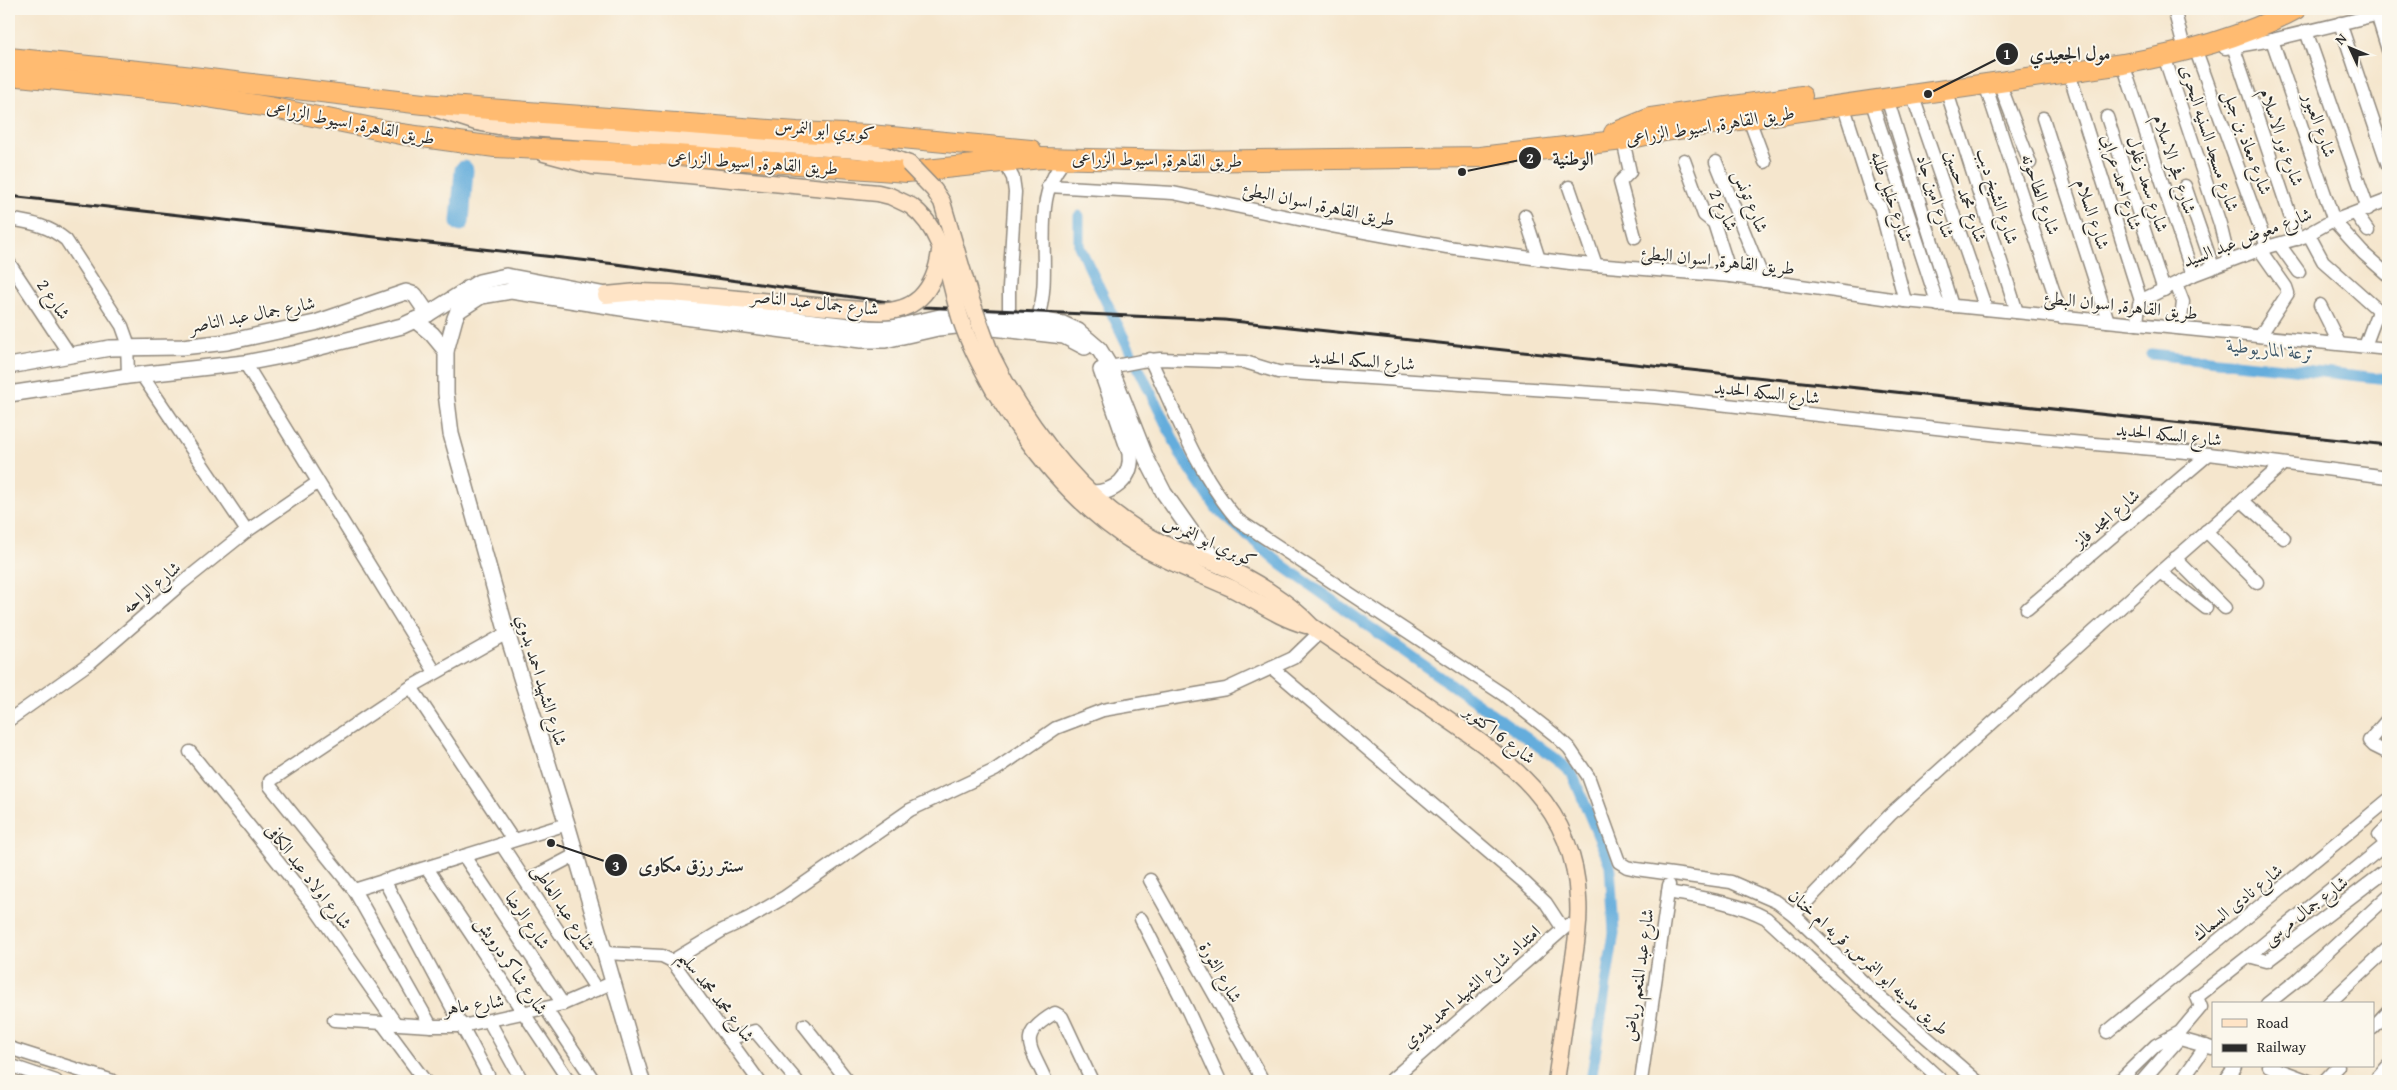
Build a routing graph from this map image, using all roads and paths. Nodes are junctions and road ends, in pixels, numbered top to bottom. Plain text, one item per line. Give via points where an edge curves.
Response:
1 (2174, 9) edge
2 (2267, 9) edge
3 (2296, 9) edge
4 (2383, 13) edge
5 (2340, 23) junction
6 (2306, 31) junction
7 (2272, 40) junction
8 (2194, 45) junction
9 (2232, 46) junction
10 (2388, 50) edge
11 (2164, 56) junction
12 (9, 58) edge
13 (2123, 64) junction
14 (2069, 73) junction
15 (9, 75) edge
16 (1992, 83) junction
17 (1946, 90) junction
18 (1912, 94) junction
19 (1879, 99) junction
20 (423, 104) junction
21 (1843, 104) junction
22 (2107, 117) dead end
23 (2043, 118) dead end
24 (1749, 119) junction
25 (1623, 140) junction
26 (532, 149) junction
27 (1068, 157) junction
28 (1684, 160) dead end
29 (1716, 162) dead end
30 (1765, 162) dead end
31 (1005, 163) junction
32 (2030, 163) dead end
33 (2388, 165) edge
34 (1048, 186) junction
35 (2185, 186) dead end
36 (1569, 187) dead end
37 (2388, 200) edge
38 (2368, 209) junction
39 (2356, 214) junction
40 (1525, 216) dead end
41 (9, 219) edge
42 (2334, 221) junction
43 (2368, 231) dead end
44 (1635, 237) dead end
45 (2303, 237) junction
46 (940, 246) junction
47 (2269, 247) junction
48 (1539, 259) junction
49 (2229, 261) junction
50 (9, 263) edge
51 (1596, 265) junction
52 (2213, 267) junction
53 (2299, 272) dead end
54 (2193, 275) junction
55 (2388, 275) edge
56 (1731, 276) junction
57 (1764, 281) junction
58 (2170, 287) junction
59 (468, 288) junction
60 (606, 295) junction
61 (1905, 301) junction
62 (2141, 302) junction
63 (1938, 304) junction
64 (2320, 305) dead end
65 (1952, 306) junction
66 (1986, 309) junction
67 (458, 311) junction
68 (2017, 312) junction
69 (421, 317) junction
70 (2062, 317) junction
71 (1009, 319) junction
72 (1037, 320) junction
73 (2108, 321) junction
74 (316, 323) junction
75 (2137, 324) junction
76 (2180, 328) junction
77 (2260, 336) junction
78 (2339, 344) junction
79 (2365, 346) junction
80 (127, 347) junction
81 (323, 347) junction
82 (2388, 349) edge
83 (446, 351) junction
84 (70, 355) junction
85 (1145, 360) junction
86 (245, 363) junction
87 (9, 366) edge
88 (1116, 366) junction
89 (134, 375) junction
90 (999, 386) junction
91 (9, 394) edge
92 (2209, 454) junction
93 (2283, 464) junction
94 (2388, 477) edge
95 (317, 483) junction
96 (1092, 493) junction
97 (2242, 501) junction
98 (247, 531) junction
99 (2206, 531) junction
100 (2284, 538) dead end
101 (2175, 558) junction
102 (1221, 566) junction
103 (2160, 572) junction
104 (2258, 582) dead end
105 (2206, 608) dead end
106 (2225, 608) dead end
107 (2027, 609) dead end
108 (1316, 629) junction
109 (507, 632) junction
110 (1272, 668) junction
111 (435, 672) junction
112 (411, 687) junction
113 (2388, 719) edge
114 (9, 720) edge
115 (190, 752) dead end
116 (2388, 753) edge
117 (2388, 800) edge
118 (567, 824) junction
119 (2388, 826) edge
120 (507, 842) junction
121 (576, 855) junction
122 (464, 856) junction
123 (427, 868) junction
124 (2388, 869) edge
125 (1670, 875) junction
126 (384, 880) junction
127 (1150, 880) dead end
128 (526, 881) junction
129 (354, 890) junction
130 (1668, 892) junction
131 (2388, 896) edge
132 (1794, 915) junction
133 (1141, 919) dead end
134 (1570, 925) junction
135 (2388, 948) edge
136 (605, 953) junction
137 (2249, 956) junction
138 (672, 961) junction
139 (614, 982) junction
140 (597, 990) junction
141 (2270, 1002) edge
142 (2330, 1002) edge
143 (563, 1004) junction
144 (546, 1009) junction
145 (2388, 1012) edge
146 (524, 1013) junction
147 (334, 1020) dead end
148 (489, 1021) junction
149 (382, 1023) junction
150 (396, 1024) junction
151 (804, 1025) dead end
152 (431, 1026) junction
153 (462, 1026) junction
154 (2374, 1027) edge
155 (2107, 1032) dead end
156 (2176, 1038) junction
157 (728, 1039) junction
158 (2210, 1047) edge
159 (9, 1048) edge
160 (9, 1065) edge
161 (2388, 1066) edge
162 (2234, 1068) edge
163 (2336, 1068) edge
164 (2280, 1076) edge
165 (2305, 1080) edge
166 (56, 1081) edge
167 (113, 1081) edge
168 (425, 1081) edge
169 (488, 1081) edge
170 (522, 1081) edge
171 (569, 1081) edge
172 (594, 1081) edge
173 (642, 1081) edge
174 (759, 1081) edge
175 (797, 1081) edge
176 (848, 1081) edge
177 (1046, 1081) edge
178 (1092, 1081) edge
179 (1220, 1081) edge
180 (1264, 1081) edge
181 (1390, 1081) edge
182 (1556, 1081) edge
183 (1641, 1081) edge
184 (1942, 1081) edge
185 (1977, 1081) edge
186 (2119, 1081) edge
187 (2142, 1081) edge
188 (2180, 1081) edge
189 (2225, 1081) edge
190 (2324, 1081) edge
191 (2375, 1081) edge

1 - 8 street, شارع معاذ بن جبل
2 - 8 highway, طريق القاهرة, اسيوط الزراعى via 2222,28
3 - 8 highway, طريق القاهرة, اسيوط الزراعى via 2250,30
4 - 5 street
4 - 10 street
5 - 6 street
5 - 33 street
6 - 7 street
6 - 38 street
7 - 9 street
7 - 42 street, شارع العبور
8 - 9 street via 2216,49
8 - 11 highway, طريق القاهرة, اسيوط الزراعى
8 - 20 highway, طريق القاهرة, اسيوط الزراعى via 1651,118 1611,134 1578,140 1461,151 1228,153 1016,150 870,135
8 - 47 street, شارع معاذ بن جبل
9 - 45 street, شارع نور الاسلام
11 - 13 highway, طريق القاهرة, اسيوط الزراعى
11 - 49 street, شارع مسجد السنيه البحرى via 2220,224
12 - 20 highway, طريق القاهرة, اسيوط الزراعى
13 - 14 highway, طريق القاهرة, اسيوط الزراعى
13 - 54 street, شارع فجر الاسلام
14 - 16 highway, طريق القاهرة, اسيوط الزراعى
14 - 62 street, شارع احمد عرابى
15 - 26 highway, طريق القاهرة, اسيوط الزراعى via 176,92 401,134
16 - 17 highway, طريق القاهرة, اسيوط الزراعى
16 - 32 street
16 - 70 street, شارع الطاحونه
17 - 18 highway, طريق القاهرة, اسيوط الزراعى
17 - 68 street, شارع الشيخ ديب
18 - 19 highway, طريق القاهرة, اسيوط الزراعى
18 - 66 street, شارع محمد حسين
19 - 21 highway, طريق القاهرة, اسيوط الزراعى
19 - 63 street
19 - 65 street, شارع امين جاد
20 - 90 main road, كوبري ابو النمرس, bridge via 454,116 498,126 858,150 909,164 934,190 948,215
21 - 24 highway, طريق القاهرة, اسيوط الزراعى
21 - 61 street, شارع خليل طلبه via 1873,198 1880,206
22 - 58 street, شارع سعد زغلول
23 - 73 street, شارع السلام
24 - 25 highway, طريق القاهرة, اسيوط الزراعى
24 - 30 street
25 - 27 highway, طريق القاهرة, اسيوط الزراعى via 1444,159 1182,161
25 - 44 street via 1630,174 1620,183
26 - 31 highway, طريق القاهرة, اسيوط الزراعى via 676,155 883,171 938,170
26 - 46 main road, كوبري ابو النمرس, bridge via 562,160 593,166 890,196 911,206 926,220
27 - 31 highway, طريق القاهرة, اسيوط الزراعى
27 - 34 street via 1052,175
28 - 56 street, شارع 2 via 1704,215 1714,223
29 - 57 street, شارع تونس
31 - 71 street via 1014,184
34 - 48 street, طريق القاهرة, اسوان البطئ via 1180,194 1417,242
34 - 72 street via 1043,293
35 - 52 street
36 - 51 street
37 - 38 street, شارع معوض عبد السيد
38 - 39 street, شارع معوض عبد السيد
39 - 42 street, شارع معوض عبد السيد
39 - 43 street
40 - 48 street
41 - 80 street via 39,224 66,240 122,326
42 - 45 street, شارع معوض عبد السيد
42 - 55 street
45 - 47 street, شارع معوض عبد السيد
45 - 79 street, شارع نور الاسلام via 2323,260 2378,309
46 - 60 main road, bridge via 934,277 919,299 898,311 672,293
46 - 90 main road, كوبري ابو النمرس, bridge via 974,352
47 - 49 street, شارع معوض عبد السيد
47 - 53 street
47 - 77 street via 2288,293
48 - 51 street, طريق القاهرة, اسوان البطئ
49 - 52 street, شارع معوض عبد السيد
50 - 84 street, شارع 2
51 - 56 street, طريق القاهرة, اسوان البطئ
52 - 54 street, شارع معوض عبد السيد
54 - 58 street, شارع معوض عبد السيد
56 - 57 street, طريق القاهرة, اسوان البطئ
57 - 61 street, طريق القاهرة, اسوان البطئ
58 - 62 street, شارع معوض عبد السيد
58 - 76 street, شارع سعد زغلول via 2183,302
59 - 60 street, شارع جمال عبد الناصر via 506,276
59 - 67 street, شارع الشهيد احمد بدوي
59 - 69 street, شارع جمال عبد الناصر
60 - 71 street, شارع جمال عبد الناصر via 878,329 940,316
61 - 63 street, طريق القاهرة, اسوان البطئ
62 - 75 street
63 - 65 street, طريق القاهرة, اسوان البطئ
64 - 78 street
65 - 66 street, طريق القاهرة, اسوان البطئ
66 - 68 street, طريق القاهرة, اسوان البطئ
67 - 83 street, شارع الشهيد احمد بدوي
67 - 96 street, شارع جمال عبد الناصر via 481,296 511,291 861,340 895,339 965,325 1064,336 1083,345 1097,361 1130,452 1129,468 1123,480 1106,492
68 - 70 street, طريق القاهرة, اسوان البطئ
69 - 74 street, شارع جمال عبد الناصر via 415,295 408,292
69 - 81 street, شارع جمال عبد الناصر via 389,330
69 - 83 street
70 - 73 street, طريق القاهرة, اسوان البطئ
71 - 72 street, شارع جمال عبد الناصر
72 - 88 street, شارع جمال عبد الناصر via 1063,324 1078,331
73 - 75 street, طريق القاهرة, اسوان البطئ
74 - 80 street, شارع جمال عبد الناصر via 227,342 182,347
74 - 81 street
75 - 76 street, طريق القاهرة, اسوان البطئ
76 - 77 street, طريق القاهرة, اسوان البطئ
77 - 78 street, طريق القاهرة, اسوان البطئ
78 - 79 street, طريق القاهرة, اسوان البطئ
79 - 82 street, طريق القاهرة, اسوان البطئ
80 - 84 street, شارع جمال عبد الناصر
80 - 89 street
81 - 86 street, شارع جمال عبد الناصر
83 - 109 street, شارع الشهيد احمد بدوي via 446,393 451,434
84 - 87 street, شارع جمال عبد الناصر
85 - 88 street, شارع السكه الحديد
85 - 92 street, شارع السكه الحديد via 1245,362 1284,372 1655,397 2027,438
85 - 125 street, طريق مدينه ابو النمرس, قريه ام خنان via 1206,476 1238,520 1504,695 1548,729 1569,748 1588,776 1619,862 1627,867
86 - 89 street, شارع جمال عبد الناصر
86 - 95 street
88 - 102 street, شارع جمال عبد الناصر via 1146,458 1164,493
89 - 91 street, شارع جمال عبد الناصر
89 - 98 street
90 - 96 main road, كوبري ابو النمرس
90 - 108 main road, كوبري ابو النمرس via 1017,426 1044,460 1113,527 1152,552 1239,592 1276,614
92 - 93 street, شارع السكه الحديد
92 - 107 street, شارع امجد فايز
93 - 94 street, شارع السكه الحديد
93 - 97 street
95 - 98 street, شارع الواحه
95 - 111 street
96 - 102 main road, كوبري ابو النمرس via 1149,536
97 - 99 street
97 - 100 street
98 - 114 street, شارع الواحه via 92,661
99 - 101 street
99 - 104 street
101 - 103 street
101 - 106 street
102 - 108 main road, كوبري ابو النمرس via 1299,613
103 - 105 street
103 - 132 street via 1890,815
108 - 110 street via 1294,658
108 - 134 main road, شارع 6 اكتوبر via 1488,747 1523,776 1551,812 1570,853 1578,898
109 - 111 street
109 - 118 street, شارع الشهيد احمد بدوي
110 - 134 street
110 - 138 street via 1226,689 1103,710 1056,728 995,770 910,810 786,897
111 - 112 street
112 - 120 street, شارع عبد العاطى
112 - 129 street via 270,781 270,786
113 - 116 street via 2369,741
115 - 150 street, شارع اولاد عبد الكافى via 314,907
117 - 155 street, شارع نادى السماك
118 - 120 street
118 - 121 street, شارع الشهيد احمد بدوي
119 - 137 street via 2379,835 2386,844
120 - 122 street
120 - 128 street, شارع عبد العاطى
121 - 128 street
121 - 136 street, شارع الشهيد احمد بدوي
122 - 123 street
122 - 143 street, شارع الرضا
123 - 126 street
123 - 146 street, شارع شاكر درويش
124 - 137 street, شارع جمال مرسى via 2267,961
125 - 130 street, شارع عبد المنعم رياض
125 - 132 street, طريق مدينه ابو النمرس, قريه ام خنان via 1731,882 1777,902
126 - 129 street
126 - 153 street
127 - 180 street, شارع الثورة
128 - 140 street, شارع عبد العاطى
129 - 152 street
130 - 183 street, شارع عبد المنعم رياض
130 - 184 street, طريق مدينه ابو النمرس, قريه ام خنان via 1731,904 1766,918
131 - 141 street
132 - 185 street, طريق مدينه ابو النمرس, قريه ام خنان via 1865,984
133 - 179 street
134 - 181 street, امتداد شارع الشهيد احمد بدوي
134 - 182 main road, شارع 6 اكتوبر
135 - 142 street
136 - 138 street, شارع محمد محمد سليم via 662,956
136 - 139 street, شارع الشهيد احمد بدوي
137 - 156 street, شارع جمال مرسى via 2197,997 2201,1007
138 - 157 street, شارع محمد محمد سليم
139 - 140 street, شارع ماهر
139 - 173 street, شارع الشهيد احمد بدوي
140 - 143 street, شارع ماهر
143 - 144 street, شارع ماهر
144 - 146 street, شارع ماهر
144 - 172 street
145 - 154 street
146 - 148 street, شارع ماهر
146 - 171 street, شارع شاكر درويش
147 - 149 street, شارع ماهر
148 - 153 street, شارع ماهر
148 - 170 street
149 - 150 street, شارع ماهر
149 - 168 street
150 - 152 street, شارع ماهر
151 - 176 street
152 - 153 street, شارع ماهر
153 - 169 street via 488,1075
156 - 158 street
156 - 186 street, شارع جمال مرسى via 2156,1045
156 - 187 street
157 - 174 street, شارع محمد محمد سليم
157 - 175 street via 755,1031
158 - 188 street
159 - 167 street
160 - 166 street
161 - 191 street
162 - 189 street
163 - 190 street
164 - 165 street
177 - 178 street via 1030,1044 1030,1033 1055,1013 1062,1017

